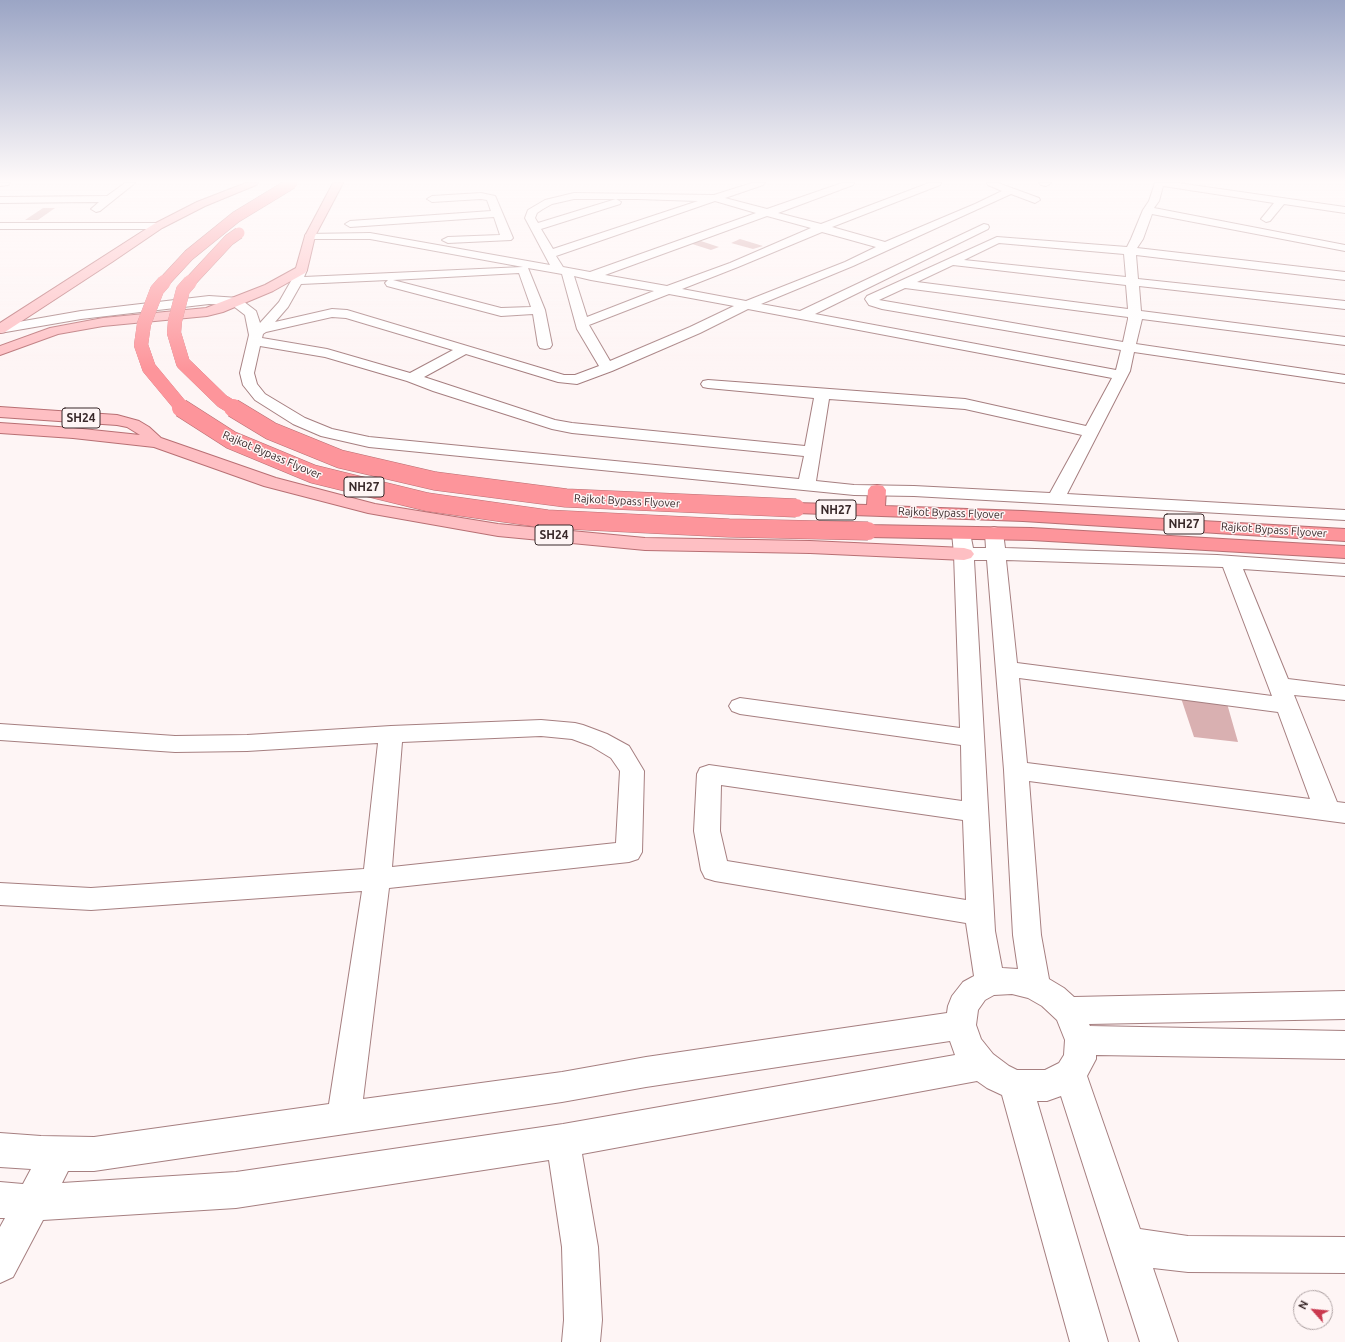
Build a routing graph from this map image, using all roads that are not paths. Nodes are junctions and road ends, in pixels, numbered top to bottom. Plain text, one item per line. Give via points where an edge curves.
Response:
1 (129, 246) edge
2 (201, 246) edge
3 (224, 246) edge
4 (308, 246) edge
5 (426, 246) edge
6 (511, 246) edge
7 (545, 246) edge
8 (575, 246) edge
9 (675, 246) edge
10 (778, 246) edge
11 (886, 246) edge
12 (945, 246) edge
13 (986, 246) edge
14 (1065, 246) edge
15 (1133, 246) edge
16 (1333, 246) edge
17 (1345, 248) edge
18 (1130, 251) junction
19 (550, 254) junction
20 (953, 262) junction
21 (520, 266) junction
22 (563, 271) junction
23 (299, 275) junction
24 (590, 276) junction
25 (1345, 276) edge
26 (373, 278) junction
27 (1132, 282) junction
28 (905, 284) junction
29 (670, 290) junction
30 (235, 301) junction
31 (284, 304) junction
32 (747, 305) junction
33 (1345, 305) edge
34 (539, 310) junction
35 (332, 313) junction
36 (802, 315) junction
37 (1135, 315) junction
38 (583, 323) junction
39 (0, 329) edge
40 (258, 335) junction
41 (1345, 341) edge
42 (545, 345) dead end
43 (1129, 347) junction
44 (466, 350) junction
45 (0, 351) edge
46 (607, 368) junction
47 (1121, 375) junction
48 (412, 378) junction
49 (1345, 379) edge
50 (708, 384) dead end
51 (822, 394) junction
52 (0, 412) edge
53 (0, 428) edge
54 (1091, 432) junction
55 (156, 442) junction
56 (813, 452) junction
57 (808, 486) junction
58 (877, 490) junction
59 (1056, 499) junction
60 (876, 511) junction
61 (1345, 515) edge
62 (1345, 535) edge
63 (962, 543) junction
64 (994, 544) junction
65 (1345, 552) edge
66 (1231, 562) junction
67 (1345, 570) edge
68 (1006, 669) junction
69 (1345, 693) edge
70 (1284, 696) junction
71 (740, 706) dead end
72 (0, 732) edge
73 (392, 734) junction
74 (972, 738) junction
75 (1016, 770) junction
76 (1336, 811) edge
77 (976, 812) junction
78 (377, 880) junction
79 (0, 894) edge
80 (980, 914) junction
81 (990, 982) junction
82 (1035, 986) junction
83 (1345, 1005) edge
84 (1068, 1011) junction
85 (961, 1025) junction
86 (1081, 1040) junction
87 (1345, 1045) edge
88 (982, 1065) junction
89 (1070, 1074) junction
90 (1016, 1085) junction
91 (344, 1118) junction
92 (563, 1141) junction
93 (0, 1150) edge
94 (59, 1153) junction
95 (16, 1201) edge
96 (1127, 1246) junction
97 (1345, 1255) edge
98 (0, 1264) edge
99 (581, 1342) edge
100 (1089, 1342) edge
101 (1160, 1342) edge

1 - 39 main road
2 - 63 highway, Rajkot Bypass Flyover / NH27, bridge via 157,290 144,324 141,345 149,368 180,408 231,440 314,474 427,502 547,519 730,528 868,531
3 - 60 highway, Rajkot Bypass Flyover / NH27, bridge via 183,290 174,333 183,363 222,400 271,431 340,459 435,481 566,498
4 - 23 main road
5 - 21 street
6 - 21 street
7 - 19 street
8 - 19 street
9 - 24 street
10 - 29 street
11 - 32 street via 849,264
12 - 36 street
13 - 20 street
14 - 18 street
15 - 18 street
16 - 17 street
18 - 25 street
18 - 27 street
19 - 22 street
20 - 27 street
20 - 28 street
21 - 22 street
21 - 26 street
21 - 34 street
22 - 24 street
22 - 38 street
23 - 26 street
23 - 30 main road
23 - 31 street
24 - 29 street
26 - 34 street via 497,311
27 - 33 street
27 - 37 street
28 - 37 street
28 - 43 street via 871,299 882,305
29 - 32 street
29 - 38 street
30 - 39 street via 209,300 81,315
30 - 40 street via 251,314
30 - 45 main road via 207,312 103,322 55,331
31 - 35 street
31 - 40 street
32 - 36 street
32 - 46 street
34 - 42 street
35 - 40 street
35 - 44 street via 347,314
36 - 47 street
37 - 41 street
37 - 43 street
38 - 46 street
40 - 48 street
40 - 57 street via 247,374 250,385 260,397 299,421 327,432 377,442
43 - 47 street
43 - 49 street
44 - 46 street via 570,380 583,378
44 - 48 street
47 - 54 street
48 - 56 street via 572,428
50 - 51 street
51 - 54 street via 965,404
51 - 56 street
52 - 55 main road, SH24 via 117,420 133,424
53 - 55 main road, SH24
54 - 59 street
55 - 63 main road, SH24 via 270,482 367,507 498,530 645,544 810,547
56 - 57 street
57 - 58 street
58 - 59 street
58 - 60 highway
59 - 61 street
60 - 62 highway, Rajkot Bypass Flyover / NH27 via 1130,521
63 - 64 street
63 - 74 street
64 - 65 highway, Rajkot Bypass Flyover / NH27 via 1063,536
64 - 66 street
64 - 68 street
66 - 67 street
66 - 70 street
68 - 70 street
68 - 75 street
69 - 70 street
70 - 76 street
71 - 74 street
72 - 73 street via 175,744 247,743
73 - 78 street
73 - 78 street via 541,728 575,731 599,740 620,752 632,771 629,852
74 - 77 street
75 - 76 street
75 - 82 street via 1027,935
77 - 80 street
77 - 80 street via 708,774 707,831 716,870
78 - 79 street via 91,899
78 - 91 street
80 - 81 street
81 - 82 street via 1012,981
81 - 85 street via 974,992 963,1006
82 - 84 street via 1053,997
83 - 84 street
84 - 86 street
85 - 88 street via 967,1046
85 - 91 street
86 - 87 street
86 - 89 street via 1080,1059
88 - 90 street via 998,1077
88 - 92 street
89 - 90 street via 1047,1086
89 - 96 street
90 - 100 street via 1046,1198
91 - 94 street via 94,1154
92 - 95 street via 236,1190
92 - 99 street via 580,1247 583,1320
93 - 94 street
94 - 95 street
95 - 98 street
96 - 97 street via 1188,1254
96 - 101 street

